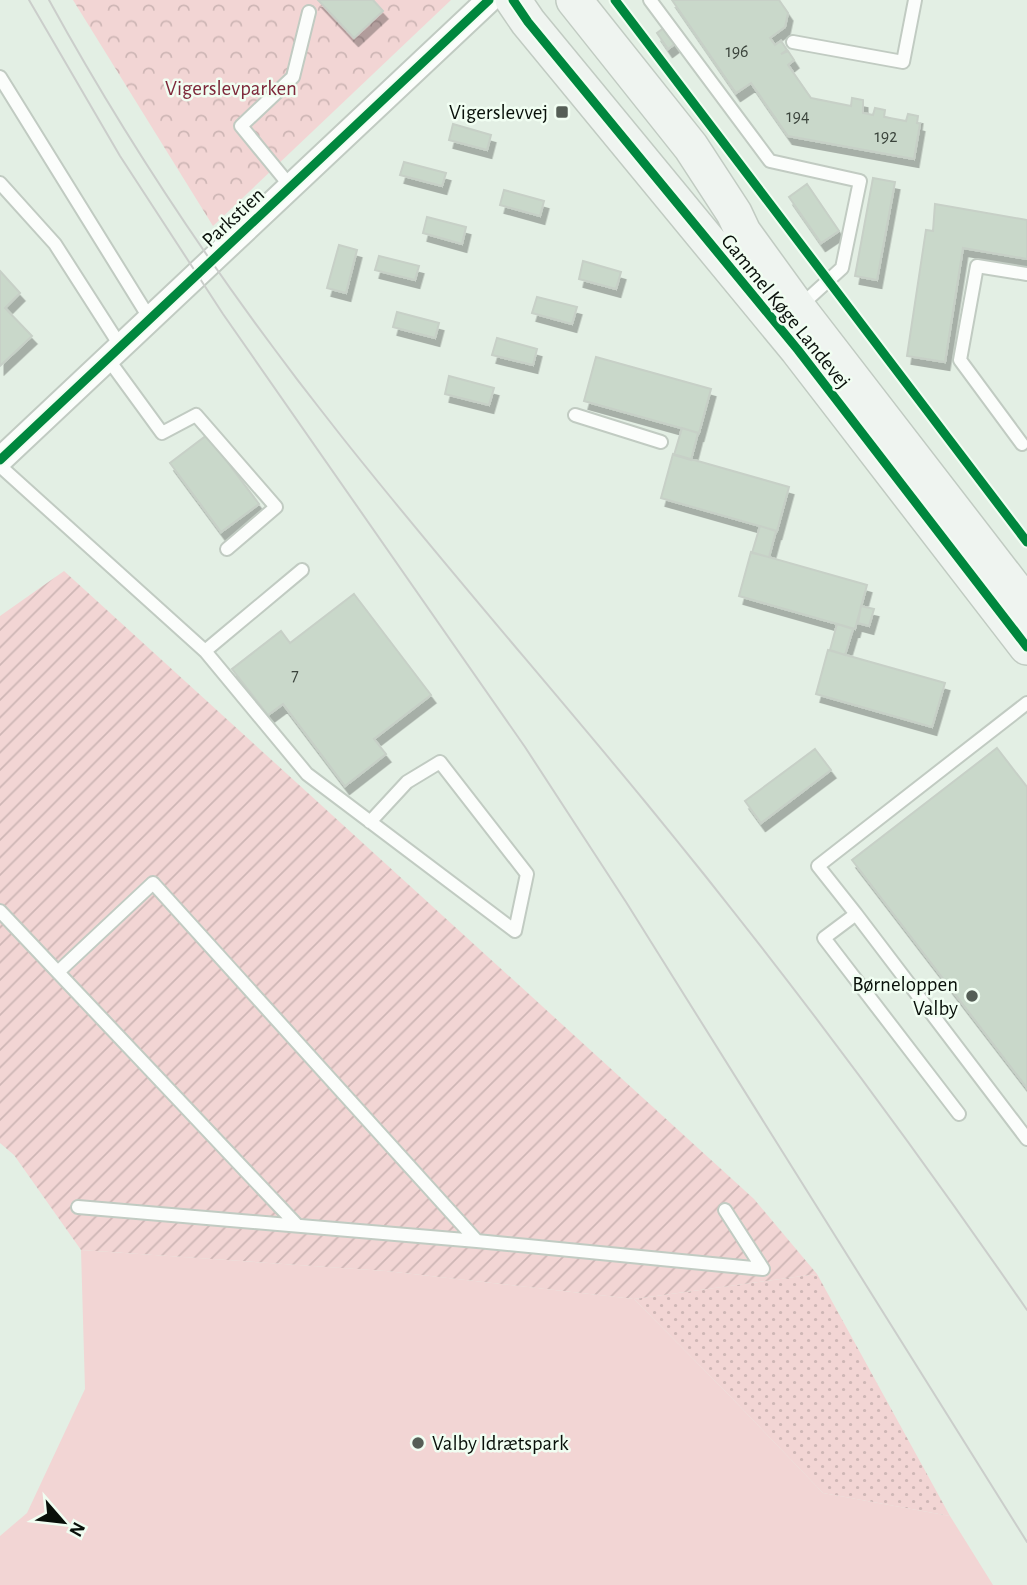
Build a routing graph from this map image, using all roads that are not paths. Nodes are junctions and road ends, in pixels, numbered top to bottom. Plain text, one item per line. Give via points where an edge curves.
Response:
1 (489, 0) edge
2 (513, 0) edge
3 (574, 0) edge
4 (650, 0) edge
5 (915, 0) edge
6 (309, 12) dead end
7 (793, 41) dead end
8 (0, 77) edge
9 (0, 183) edge
10 (291, 187) junction
11 (1027, 274) edge
12 (788, 317) junction
13 (150, 319) junction
14 (115, 353) junction
15 (575, 415) dead end
16 (662, 442) dead end
17 (1022, 444) dead end
18 (0, 460) edge
19 (0, 466) edge
20 (228, 549) dead end
21 (302, 570) dead end
22 (1027, 605) edge
23 (1027, 647) edge
24 (205, 651) junction
25 (1027, 703) edge
26 (370, 822) junction
27 (0, 911) edge
28 (856, 914) junction
29 (58, 972) junction
30 (959, 1114) dead end
31 (1027, 1139) edge
32 (78, 1207) dead end
33 (725, 1210) dead end
34 (297, 1225) junction
35 (477, 1241) junction

1 - 10 street, Parkstien
2 - 12 main road, Gammel Køge Landevej
3 - 12 main road, Gammel Køge Landevej via 691,147 734,213
4 - 12 lane via 770,161 860,181 842,268
5 - 7 lane via 903,62
6 - 10 lane via 293,78 241,126
8 - 13 lane
9 - 14 lane via 55,244
10 - 13 street, Parkstien
11 - 17 lane via 977,266 960,360
12 - 22 main road, Gammel Køge Landevej
12 - 23 main road, Gammel Køge Landevej
13 - 14 street, Parkstien
14 - 18 street, Parkstien
14 - 20 lane via 162,433 196,415 276,507
15 - 16 lane
19 - 24 lane
21 - 24 lane
24 - 26 lane via 306,774
25 - 28 lane via 818,866
26 - 26 lane via 404,847 515,931 527,874 440,762 407,782
27 - 29 lane
28 - 30 lane via 824,938
28 - 31 lane
29 - 34 lane
29 - 35 lane via 153,883
32 - 34 lane
33 - 35 lane via 763,1269
34 - 35 lane

